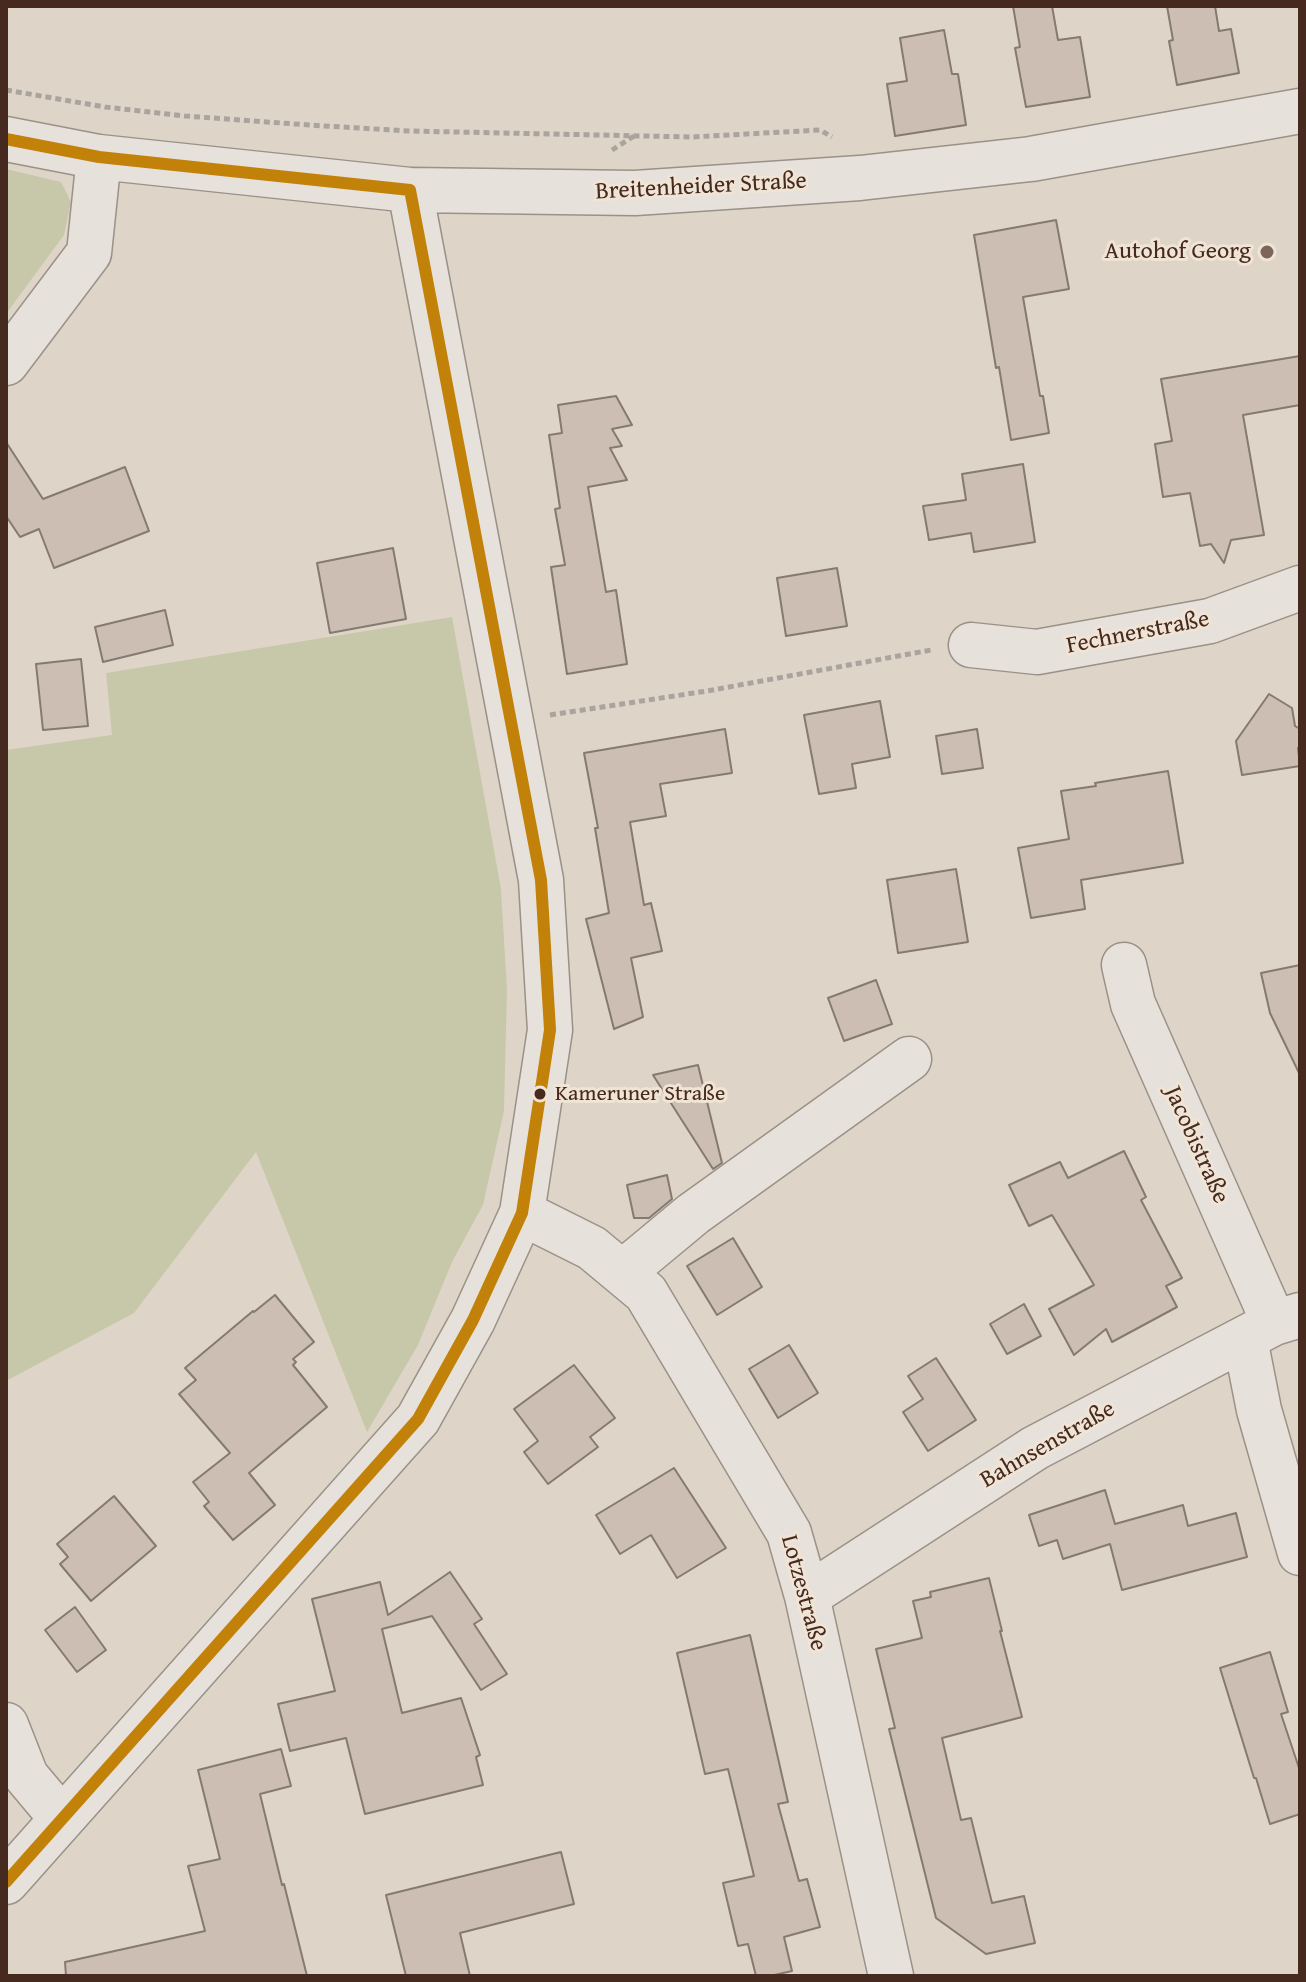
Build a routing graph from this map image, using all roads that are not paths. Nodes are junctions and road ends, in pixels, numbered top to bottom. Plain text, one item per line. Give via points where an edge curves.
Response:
1 (1300, 111) edge
2 (6, 139) edge
3 (99, 157) junction
4 (410, 190) junction
5 (6, 363) edge
6 (1300, 588) edge
7 (971, 645) road end
8 (1124, 965) dead end
9 (909, 1059) dead end
10 (522, 1213) junction
11 (622, 1273) junction
12 (1273, 1326) edge
13 (1300, 1553) edge
14 (807, 1596) junction
15 (6, 1725) edge
16 (62, 1819) junction
17 (6, 1882) edge
18 (891, 1976) edge

1 - 4 street, Breitenheider Straße via 1031,159 860,178 635,193
2 - 3 street, Breitenheider Straße
3 - 4 street, Breitenheider Straße
3 - 5 street via 89,253
4 - 10 street via 541,880 550,1030
6 - 7 street, Fechnerstraße via 1210,621 1037,652
8 - 12 street, Jacobistraße via 1133,1004
9 - 11 street via 693,1214
10 - 11 street, Lotzestraße via 592,1248
10 - 16 street via 473,1320 418,1419
11 - 14 street, Lotzestraße via 646,1293 789,1533
12 - 13 street, Jacobistraße via 1259,1410
12 - 14 street, Bahnsenstraße via 1035,1448
14 - 18 street, Lotzestraße
15 - 16 street via 26,1776
16 - 17 street

